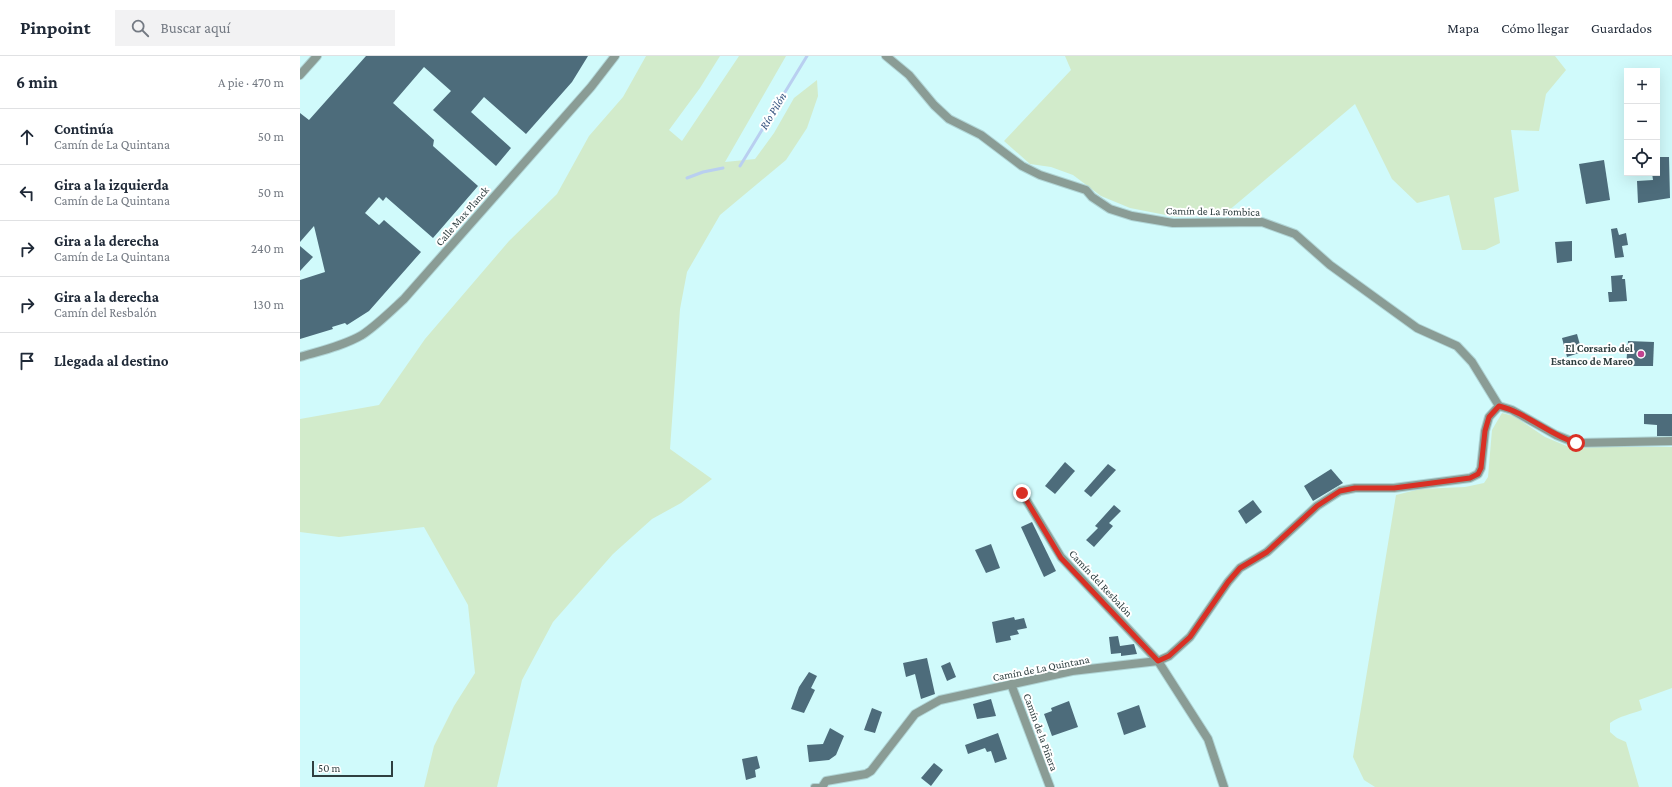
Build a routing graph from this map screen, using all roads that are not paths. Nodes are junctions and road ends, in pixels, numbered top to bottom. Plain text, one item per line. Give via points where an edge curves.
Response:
1 (317, 56) edge
2 (613, 56) edge
3 (886, 56) edge
4 (300, 75) edge
5 (300, 357) edge
6 (1499, 406) junction
7 (1672, 441) edge
8 (1022, 493) dead end
9 (1158, 661) junction
10 (1011, 684) junction
11 (814, 787) edge
12 (819, 787) edge
13 (822, 787) edge
14 (1050, 787) edge
15 (1224, 787) edge

1 - 4 street
2 - 5 street, Calle Max Planck via 591,87 380,322 341,344
3 - 6 street, Camín de La Fombica via 909,75 949,119 994,144 1022,166 1040,175 1086,190 1110,209 1132,216 1173,223 1262,222 1295,234 1330,265 1417,328 1434,338 1457,346 1472,362
6 - 7 street via 1512,410 1556,435 1576,443
6 - 9 street, Camín de La Quintana via 1489,417 1478,474 1470,478 1406,487 1355,488 1340,491 1317,506 1267,552 1240,568 1190,637 1169,656
8 - 9 street, Camín del Resbalón via 1061,558
9 - 10 street, Camín de La Quintana via 1072,671
9 - 15 street, Camín del Resbalón via 1208,739
10 - 13 street, Camín de La Quintana via 928,705 907,722 871,771 826,781
10 - 14 street, Camín de la Piñera
11 - 12 lane

